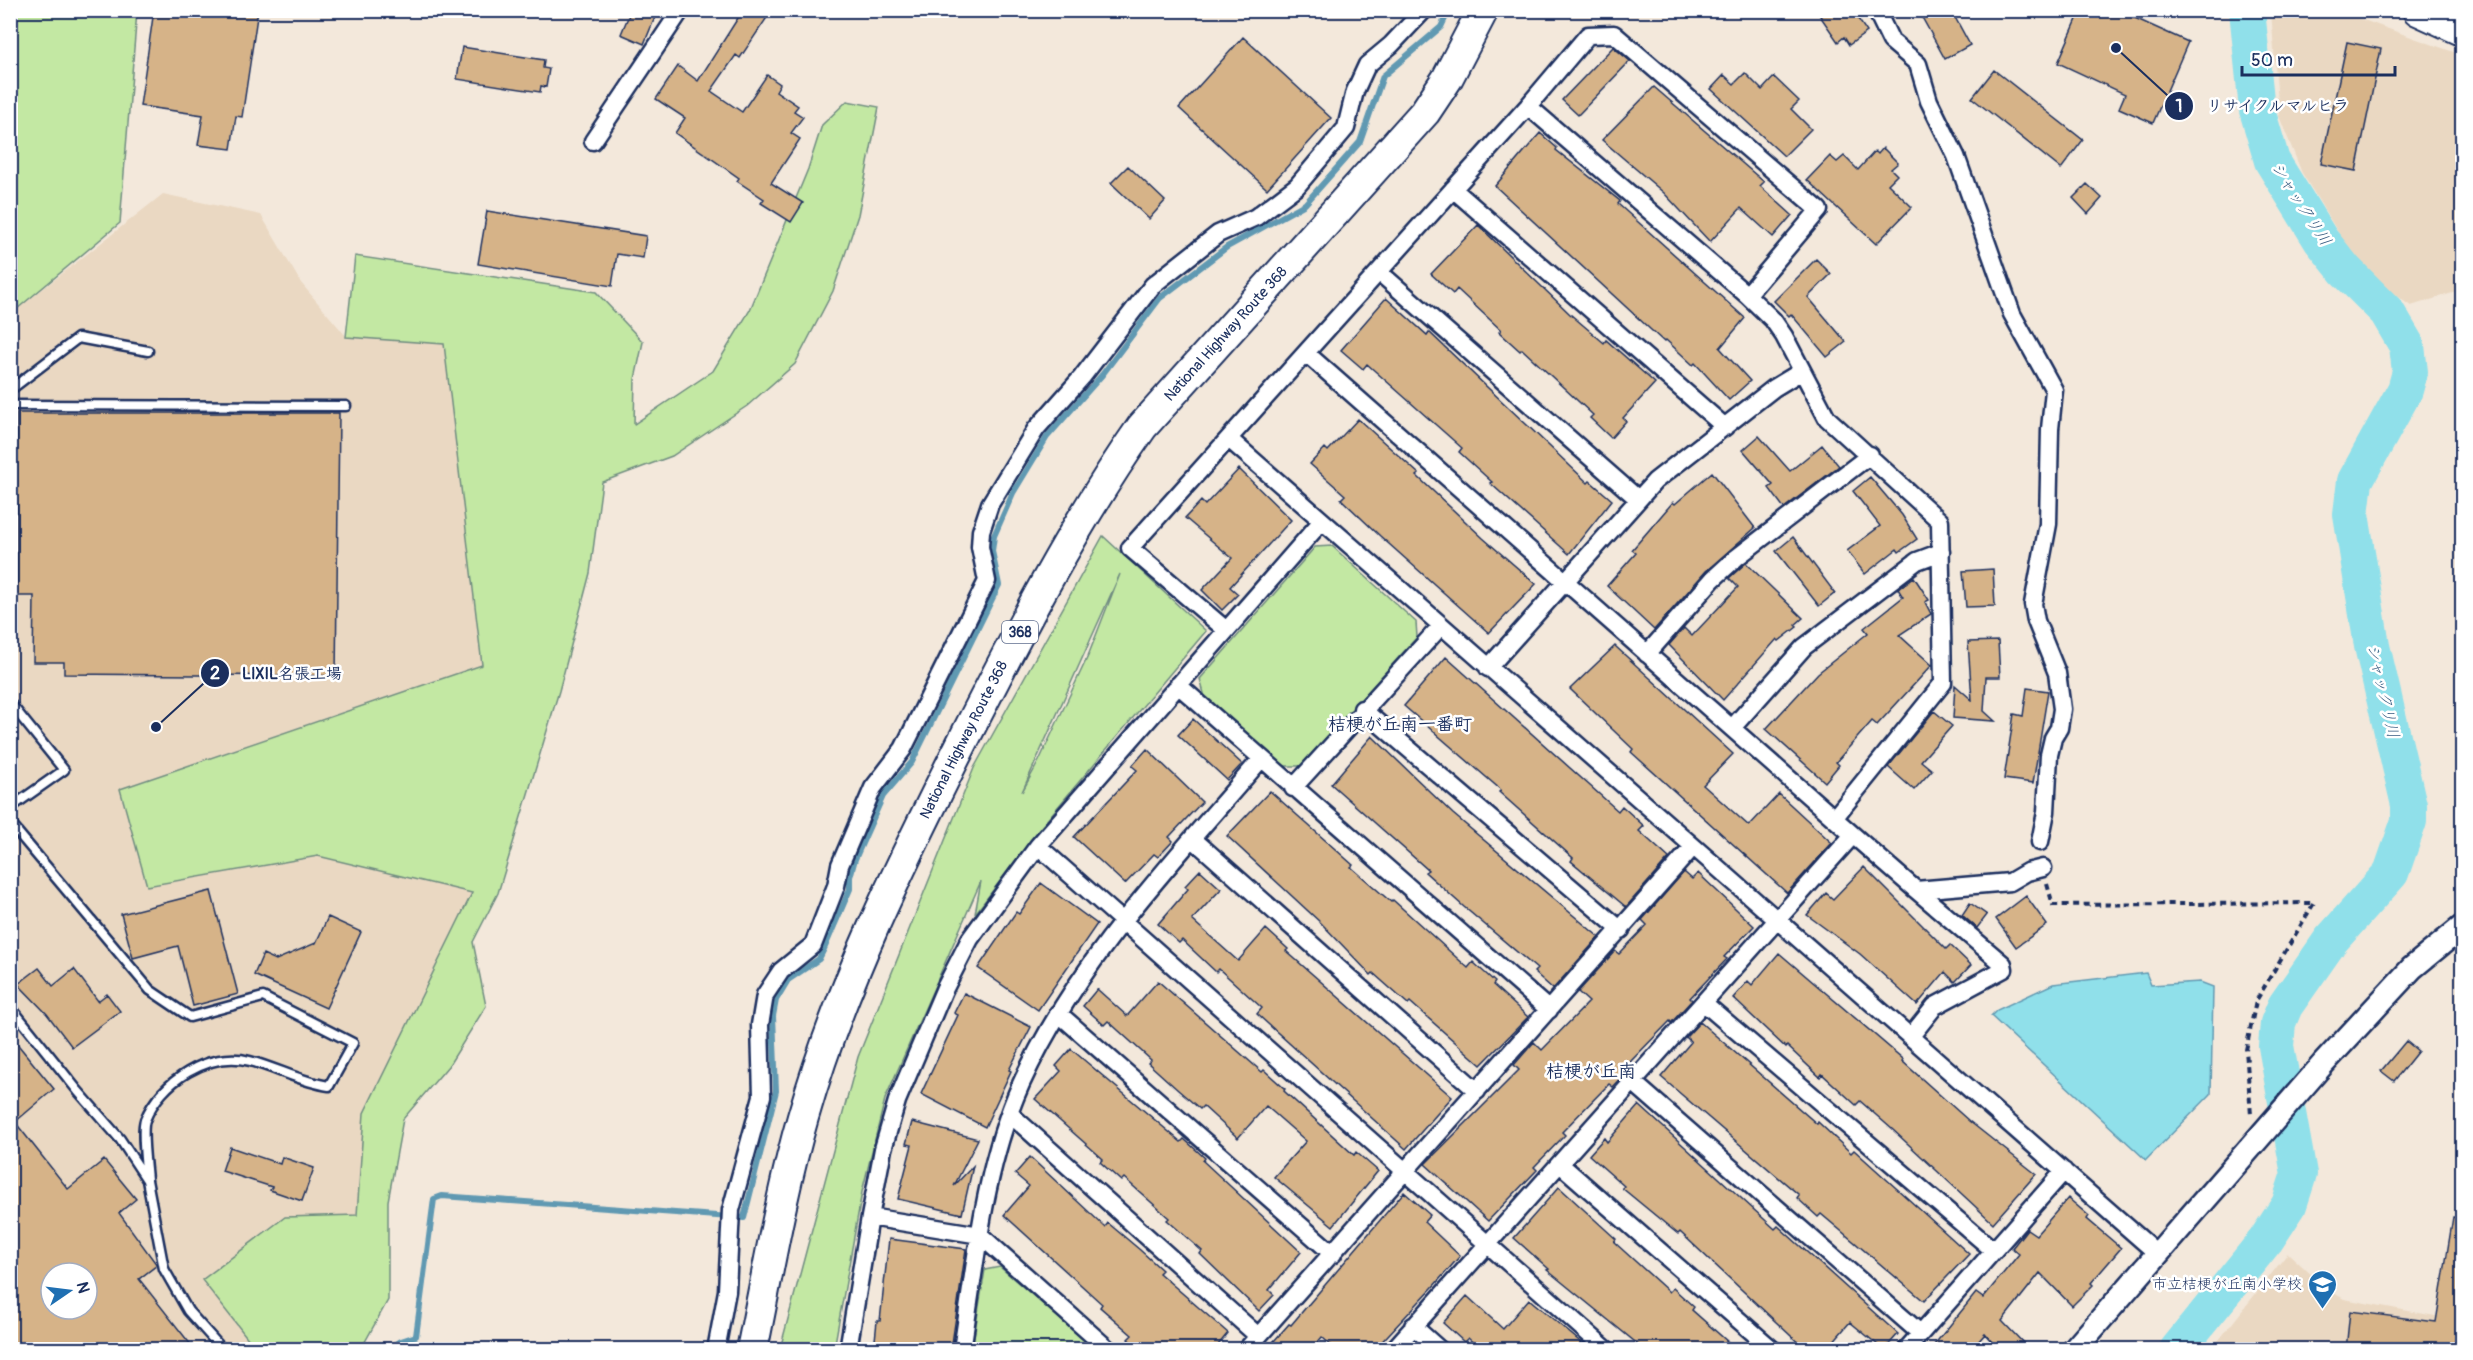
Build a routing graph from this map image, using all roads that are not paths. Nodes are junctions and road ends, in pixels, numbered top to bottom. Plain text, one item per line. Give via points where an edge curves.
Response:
1 (681, 10) edge
2 (1424, 10) edge
3 (1876, 10) edge
4 (2418, 10) edge
5 (1481, 15) edge
6 (2463, 30) edge
7 (1528, 106) junction
8 (593, 141) dead end
9 (1453, 189) junction
10 (1379, 272) junction
11 (1747, 295) junction
12 (148, 351) dead end
13 (1306, 353) junction
14 (1802, 371) junction
15 (10, 390) edge
16 (10, 405) edge
17 (346, 406) dead end
18 (1725, 427) junction
19 (1229, 439) junction
20 (1870, 455) junction
21 (1638, 499) junction
22 (1321, 522) junction
23 (1941, 552) junction
24 (1563, 581) junction
25 (1441, 626) junction
26 (1225, 629) junction
27 (1647, 654) junction
28 (1488, 668) junction
29 (1178, 685) junction
30 (10, 704) edge
31 (1362, 709) junction
32 (1731, 729) junction
33 (1261, 759) junction
34 (1293, 788) junction
35 (10, 808) edge
36 (1835, 817) junction
37 (10, 823) edge
38 (1853, 835) junction
39 (1193, 839) junction
40 (2040, 842) dead end
41 (1038, 846) junction
42 (1693, 847) junction
43 (2043, 868) road end
44 (1917, 890) junction
45 (1121, 921) junction
46 (1776, 921) junction
47 (2463, 927) edge
48 (1621, 930) junction
49 (1704, 1003) junction
50 (10, 1006) edge
51 (1549, 1010) junction
52 (1058, 1013) junction
53 (1911, 1036) junction
54 (1634, 1083) junction
55 (1477, 1091) junction
56 (1010, 1114) junction
57 (1560, 1164) junction
58 (1405, 1171) junction
59 (2064, 1171) junction
60 (147, 1180) junction
61 (870, 1217) junction
62 (980, 1235) junction
63 (1488, 1245) junction
64 (1993, 1250) junction
65 (1332, 1254) junction
66 (2159, 1254) junction
67 (1413, 1326) junction
68 (1920, 1333) junction
69 (1258, 1336) junction
70 (1108, 1349) edge
71 (222, 1350) edge
72 (716, 1350) edge
73 (752, 1350) edge
74 (848, 1350) edge
75 (962, 1350) edge
76 (1246, 1350) edge
77 (1393, 1350) edge
78 (1440, 1350) edge
79 (1607, 1350) edge
80 (1773, 1350) edge
81 (1906, 1350) edge
82 (2074, 1350) edge

1 - 8 street
2 - 72 street via 1367,64 1346,128 1297,186 1256,217 1218,234 1153,285 1036,429 990,504 980,547 987,581 903,749 873,788 840,865 813,945 781,971 765,995 760,1025 762,1096 731,1210 727,1291
3 - 40 street via 1891,41 1918,64 1929,101 1956,156 2012,314 2054,390 2048,524 2033,604 2056,673 2062,710 2049,755
4 - 6 highway
5 - 73 highway, National Highway Route 368 / 368 via 1425,112 1142,427 1104,482 1061,557 908,849 861,954 803,1116 775,1227
7 - 9 street
7 - 11 street
7 - 11 street via 1588,35 1614,34 1819,210
9 - 10 street
9 - 18 street
10 - 13 street
10 - 21 street
11 - 14 street via 1773,320
12 - 15 lane via 78,338
13 - 19 street
13 - 24 street
14 - 18 street
14 - 20 street via 1827,418
16 - 17 lane
18 - 21 street via 1674,464
19 - 22 street
19 - 26 street via 1130,548
20 - 23 street via 1940,520
20 - 27 street via 1736,558
21 - 24 street
22 - 25 street
22 - 26 street
23 - 32 street via 1917,561 1804,646
23 - 36 street via 1943,683
24 - 27 street
24 - 28 street
25 - 28 street
25 - 31 street
26 - 29 street
27 - 32 street
28 - 42 street
29 - 33 street
29 - 41 street
30 - 35 lane via 64,770
31 - 34 street
31 - 48 street
32 - 36 street
33 - 34 street
33 - 39 street
34 - 51 street
36 - 38 street
37 - 60 lane via 150,990 190,1017 263,997 354,1043 329,1086 307,1083 248,1060 216,1060 179,1077 157,1098 144,1122
38 - 44 street
38 - 46 street
39 - 45 street
39 - 55 street
41 - 45 street
41 - 61 street via 970,939 944,990 897,1101
42 - 46 street
42 - 48 street
43 - 44 street via 2010,882
44 - 53 street via 2003,964 2004,969 1935,1006
45 - 52 street
45 - 58 street
46 - 49 street
46 - 53 street
47 - 66 street via 2412,968 2260,1134
48 - 51 street
49 - 54 street
49 - 64 street
50 - 60 lane via 120,1139
51 - 55 street
52 - 56 street
52 - 65 street
53 - 59 street
54 - 57 street
54 - 68 street
55 - 58 street
56 - 62 street via 993,1170
56 - 69 street
57 - 63 street
57 - 80 street
58 - 63 street
58 - 65 street
59 - 64 street
59 - 66 street
60 - 71 lane via 164,1269 188,1311
61 - 62 street
61 - 74 street
62 - 70 street
62 - 75 street
63 - 67 street
63 - 79 street
64 - 68 street
65 - 69 street
66 - 82 street
67 - 77 street
67 - 78 street
68 - 81 street
69 - 76 street

